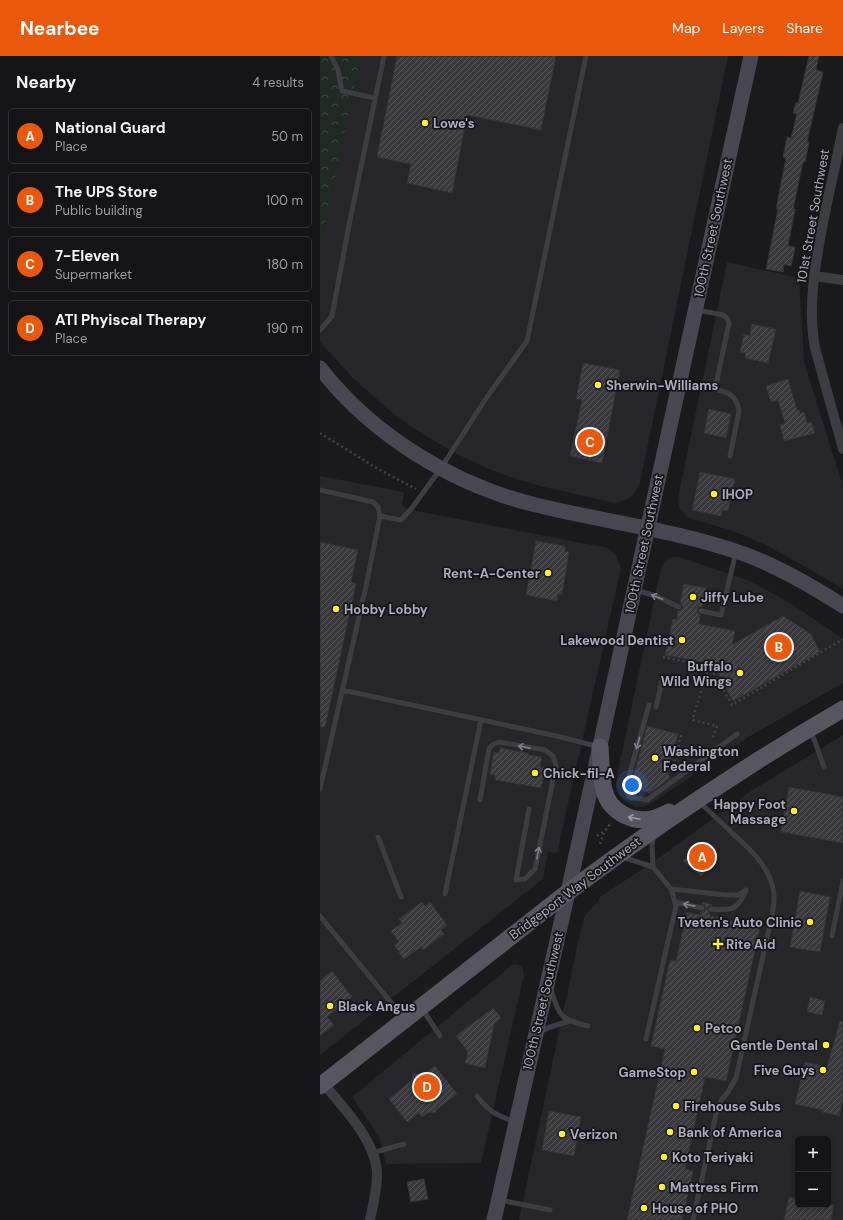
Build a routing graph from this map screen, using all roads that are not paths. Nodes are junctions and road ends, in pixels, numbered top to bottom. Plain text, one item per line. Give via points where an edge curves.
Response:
1 (331, 56) edge
2 (384, 56) edge
3 (586, 56) edge
4 (751, 56) edge
5 (375, 98) junction
6 (843, 128) edge
7 (814, 276) junction
8 (843, 280) edge
9 (695, 309) junction
10 (320, 330) edge
11 (320, 368) edge
12 (680, 381) junction
13 (715, 389) junction
14 (843, 449) edge
15 (730, 456) dead end
16 (441, 468) junction
17 (320, 490) edge
18 (380, 516) junction
19 (647, 528) junction
20 (736, 551) junction
21 (634, 590) junction
22 (843, 606) edge
23 (679, 607) dead end
24 (701, 611) dead end
25 (663, 677) dead end
26 (342, 690) junction
27 (649, 705) dead end
28 (656, 707) dead end
29 (843, 709) edge
30 (481, 720) junction
31 (843, 720) edge
32 (810, 729) junction
33 (737, 734) dead end
34 (600, 747) junction
35 (824, 767) dead end
36 (320, 789) edge
37 (480, 800) dead end
38 (697, 800) junction
39 (529, 809) dead end
40 (658, 827) junction
41 (378, 837) dead end
42 (617, 856) junction
43 (653, 867) junction
44 (842, 881) edge
45 (670, 889) junction
46 (568, 892) junction
47 (445, 894) dead end
48 (401, 897) dead end
49 (675, 902) junction
50 (702, 908) dead end
51 (711, 909) dead end
52 (320, 916) edge
53 (832, 936) dead end
54 (548, 982) junction
55 (421, 1007) junction
56 (405, 1019) junction
57 (570, 1021) junction
58 (588, 1026) dead end
59 (440, 1036) dead end
60 (535, 1037) junction
61 (646, 1039) dead end
62 (321, 1082) edge
63 (477, 1096) dead end
64 (516, 1122) junction
65 (404, 1144) dead end
66 (372, 1153) junction
67 (499, 1200) junction
68 (550, 1210) dead end
69 (370, 1220) edge
70 (494, 1220) edge
71 (693, 1220) edge

1 - 5 lane via 338,70 342,91
2 - 5 lane
3 - 16 lane via 527,341
4 - 9 main road, 100th Street Southwest
5 - 10 lane via 332,316
6 - 7 street, 101st Street Southwest
7 - 8 street
7 - 14 street, 101st Street Southwest via 813,337
9 - 12 main road, 100th Street Southwest
9 - 13 lane via 723,315 729,323
11 - 16 main road via 378,426
12 - 13 lane
12 - 19 main road, 100th Street Southwest
13 - 15 lane via 728,392 738,404 739,411
16 - 18 lane via 401,520
16 - 19 main road via 511,498
17 - 18 lane via 373,502 378,507
18 - 26 lane
19 - 20 main road
19 - 21 main road, 100th Street Southwest
20 - 22 main road via 780,569
20 - 24 lane via 721,615
23 -> 21 lane via 656,596
21 - 34 main road, 100th Street Southwest
25 - 28 lane
26 - 30 lane
26 - 36 lane
27 -> 33 lane via 626,789 629,797 647,800
29 - 32 main road, Bridgeport Way Southwest
30 - 34 lane
30 - 47 lane
31 - 32 main road
32 - 35 lane
32 - 38 main road, Bridgeport Way Southwest
38 -> 34 main road via 652,819 630,818 620,813 608,801 604,790
34 - 46 main road, 100th Street Southwest
39 -> 37 lane via 516,880 525,879 535,869 556,765 553,756 545,750 499,742 492,745
38 - 40 main road, Bridgeport Way Southwest
38 - 71 lane via 755,854 765,868 774,895 769,929 736,1078 722,1099 716,1114
40 - 42 main road, Bridgeport Way Southwest
40 - 43 lane via 652,845
41 - 48 lane
42 - 43 lane
42 - 46 main road, Bridgeport Way Southwest
43 - 45 lane
44 - 53 lane
45 - 49 lane
45 - 51 lane via 725,895 738,895 746,890 741,902 732,909
46 - 54 main road, 100th Street Southwest
46 - 55 main road, Bridgeport Way Southwest
50 -> 49 lane
49 - 61 lane
52 - 56 lane
54 - 57 lane via 557,1008 561,1015
54 - 60 main road, 100th Street Southwest
55 - 56 main road, Bridgeport Way Southwest
55 - 59 lane
56 - 62 main road, Bridgeport Way Southwest
57 - 58 lane
57 - 60 lane via 545,1029
60 - 64 main road, 100th Street Southwest
62 - 66 street via 365,1136
63 - 64 lane via 484,1106 495,1114
64 - 67 main road, 100th Street Southwest
65 - 66 lane
66 - 69 street via 377,1171
67 - 68 lane
67 - 70 main road, 100th Street Southwest

